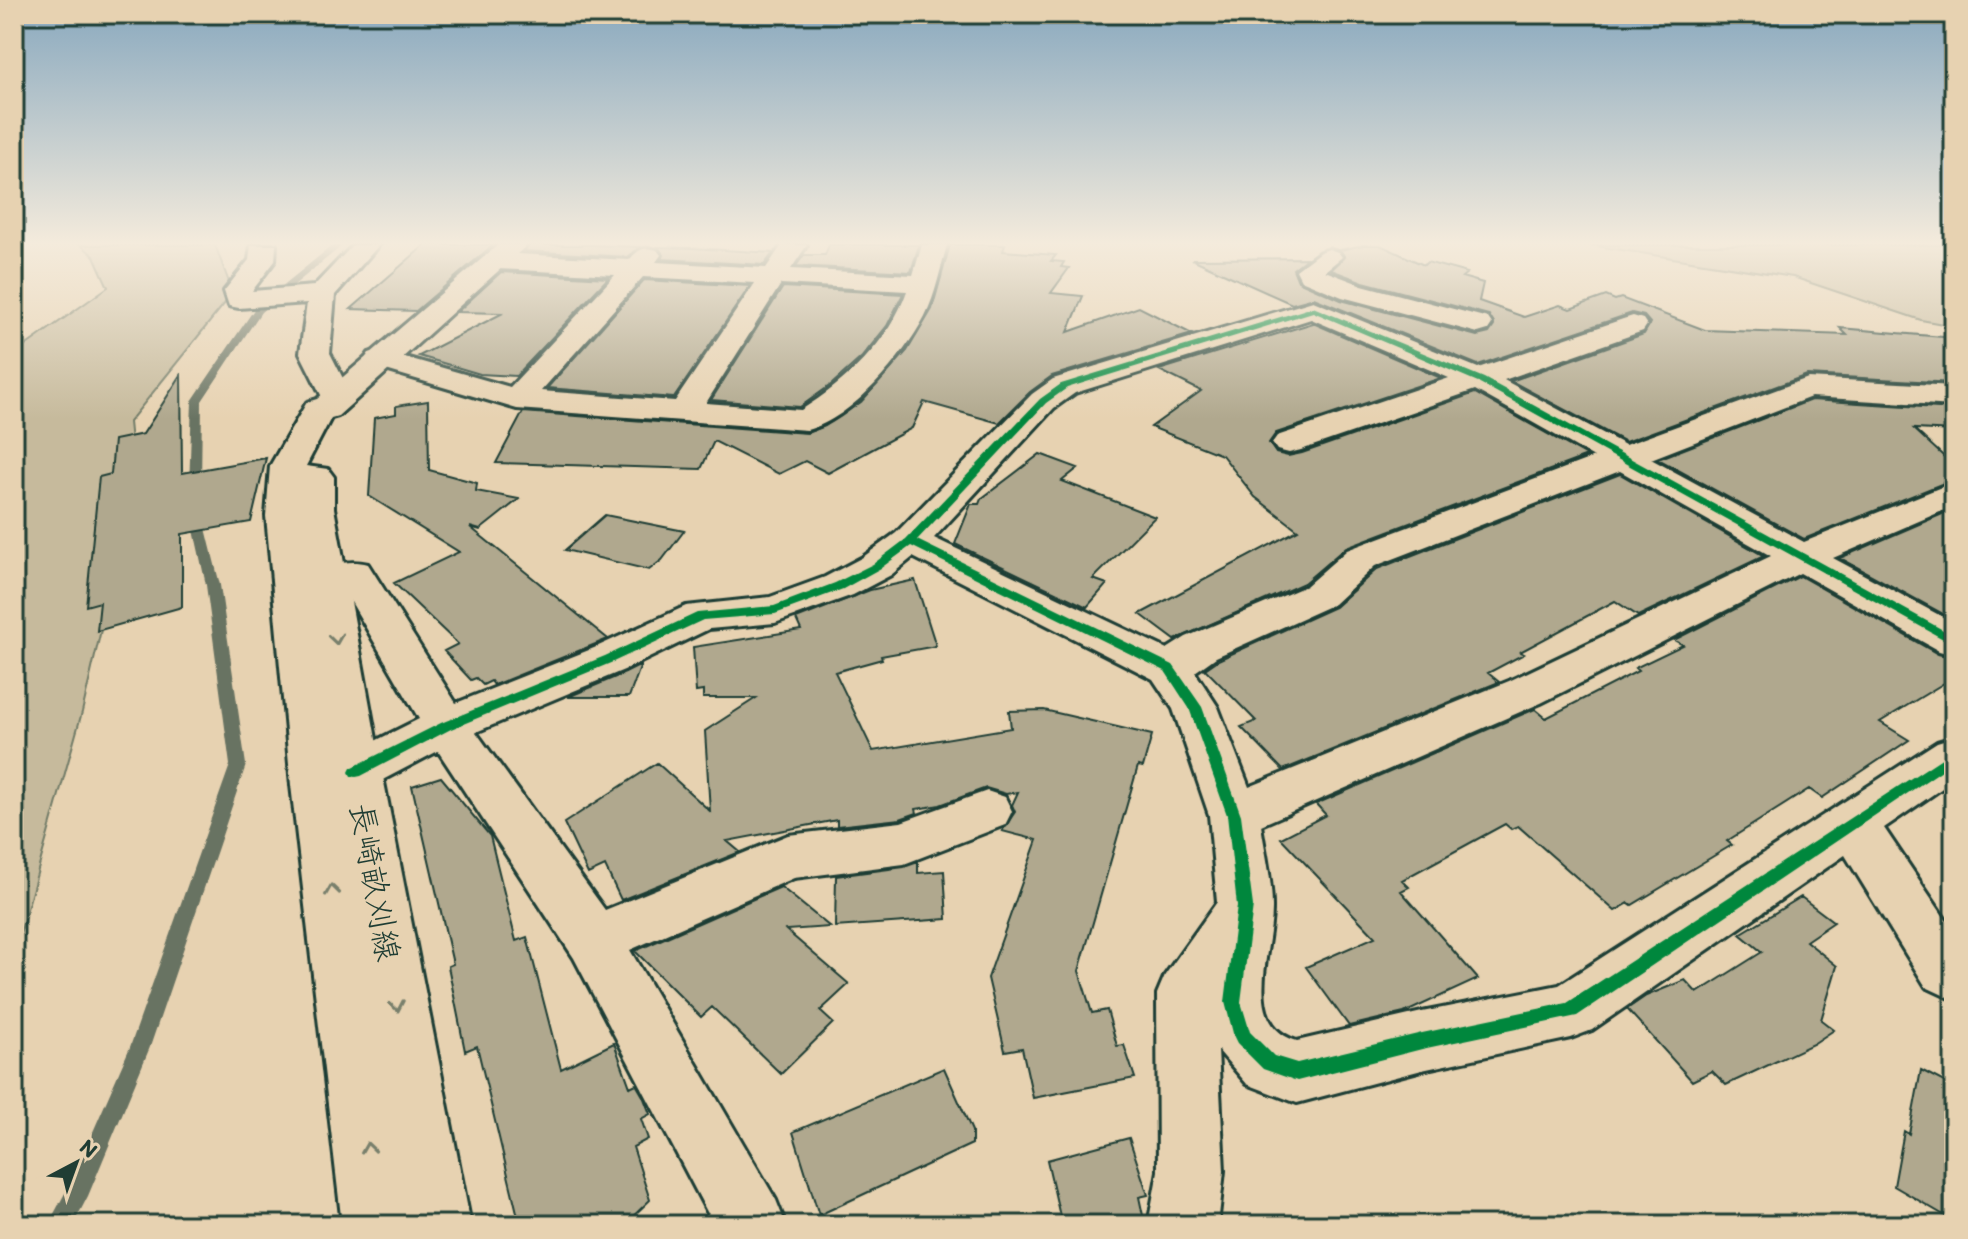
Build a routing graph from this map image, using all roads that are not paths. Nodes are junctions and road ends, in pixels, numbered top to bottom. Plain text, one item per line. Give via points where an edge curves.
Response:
1 (308, 303) edge
2 (446, 303) edge
3 (604, 303) edge
4 (756, 303) edge
5 (915, 303) edge
6 (1326, 303) edge
7 (1397, 303) edge
8 (1313, 309) junction
9 (1478, 324) dead end
10 (1633, 325) dead end
11 (380, 359) junction
12 (1481, 380) junction
13 (1954, 396) edge
14 (517, 399) junction
15 (332, 403) junction
16 (685, 411) junction
17 (1289, 443) dead end
18 (1620, 459) junction
19 (1954, 493) edge
20 (910, 541) junction
21 (1801, 557) junction
22 (328, 579) junction
23 (1954, 641) edge
24 (1169, 668) junction
25 (446, 726) junction
26 (1954, 755) edge
27 (356, 772) junction
28 (987, 811) dead end
29 (1234, 815) junction
30 (1853, 823) junction
31 (1245, 906) junction
32 (594, 940) junction
33 (1954, 974) edge
34 (378, 1225) edge
35 (435, 1225) edge
36 (751, 1225) edge
37 (1183, 1225) edge

1 - 15 street via 315,353
2 - 11 main road, 長崎畝刈線
3 - 14 street
4 - 16 street
5 - 16 street via 875,364 807,420
6 - 8 street
7 - 9 street
8 - 12 street
8 - 20 street via 1064,386 1043,401
10 - 12 street
11 - 14 street
11 - 15 main road, 長崎畝刈線
12 - 17 street
12 - 18 street
13 - 18 street via 1808,387
14 - 16 street
15 - 22 main road, 長崎畝刈線 via 335,408 318,442 314,484
34 -> 15 main road, 長崎畝刈線 via 286,516 288,466 319,409
18 - 21 street
18 - 24 street via 1361,558 1320,595 1201,647
19 - 21 street
20 - 24 street
20 - 25 street via 839,586 775,610 701,616
21 - 23 street
21 - 29 street via 1525,692
22 - 25 street via 354,573
22 -> 27 main road, 長崎畝刈線
24 - 29 street via 1195,707
25 - 27 street
25 - 32 street
26 - 30 street
27 -> 35 main road, 長崎畝刈線
28 - 32 street via 904,843 788,857
29 - 31 street
30 - 31 street via 1571,1010 1297,1072 1269,1063 1243,1037 1233,1002
30 - 33 street
31 - 37 street via 1186,994 1191,1171
32 - 36 street

